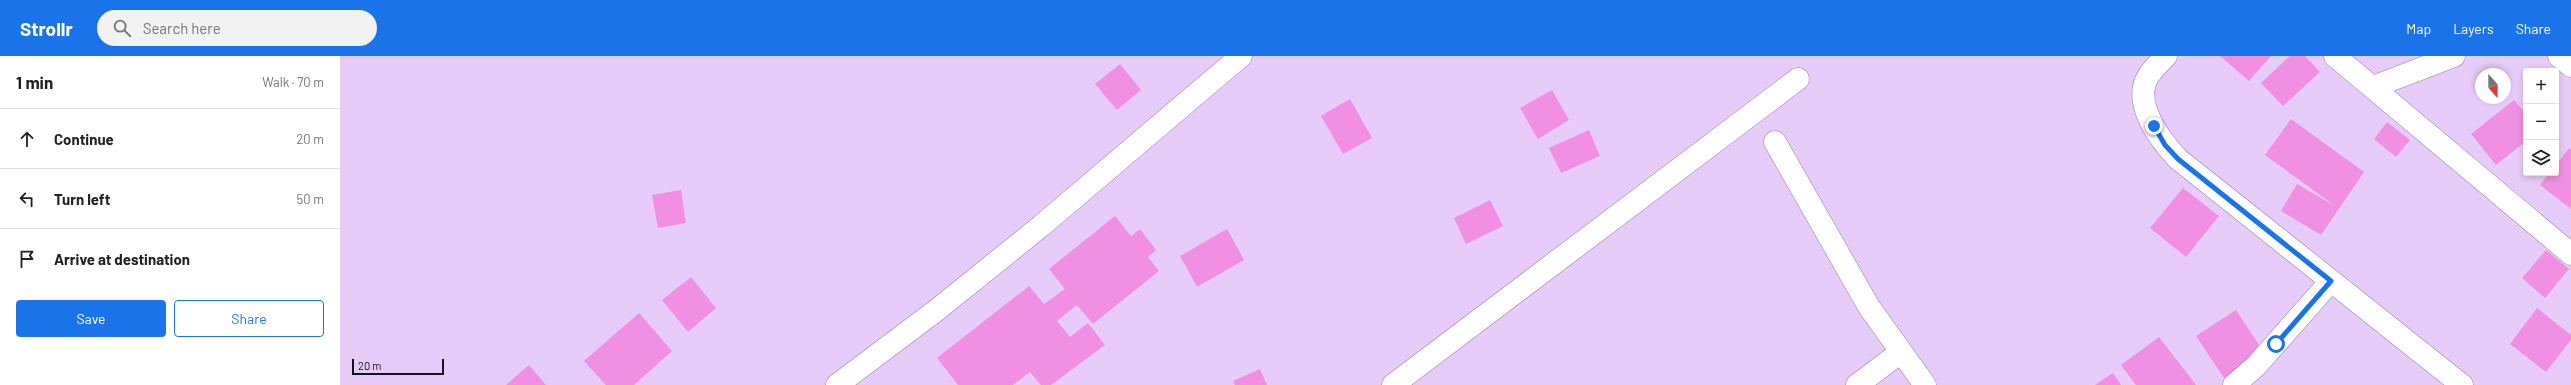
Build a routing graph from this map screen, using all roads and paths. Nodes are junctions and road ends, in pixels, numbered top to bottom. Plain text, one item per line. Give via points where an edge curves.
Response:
1 (1240, 56) edge
2 (2166, 56) edge
3 (2335, 56) edge
4 (2454, 56) edge
5 (2559, 56) edge
6 (2571, 66) edge
7 (1798, 79) dead end
8 (2373, 87) junction
9 (1775, 142) dead end
10 (2571, 254) edge
11 (2331, 281) junction
12 (1901, 352) junction
13 (838, 385) edge
14 (1393, 385) edge
15 (1857, 385) edge
16 (1925, 385) edge
17 (2234, 385) edge
18 (2462, 385) edge

1 - 13 street via 1035,230 938,309
2 - 11 street via 2149,75 2144,90 2146,110 2165,145 2178,159
3 - 8 street
4 - 8 street
5 - 6 street
7 - 14 street
8 - 10 street
9 - 12 street via 1844,266
11 - 17 street via 2261,360
11 - 18 street
12 - 15 street
12 - 16 street

